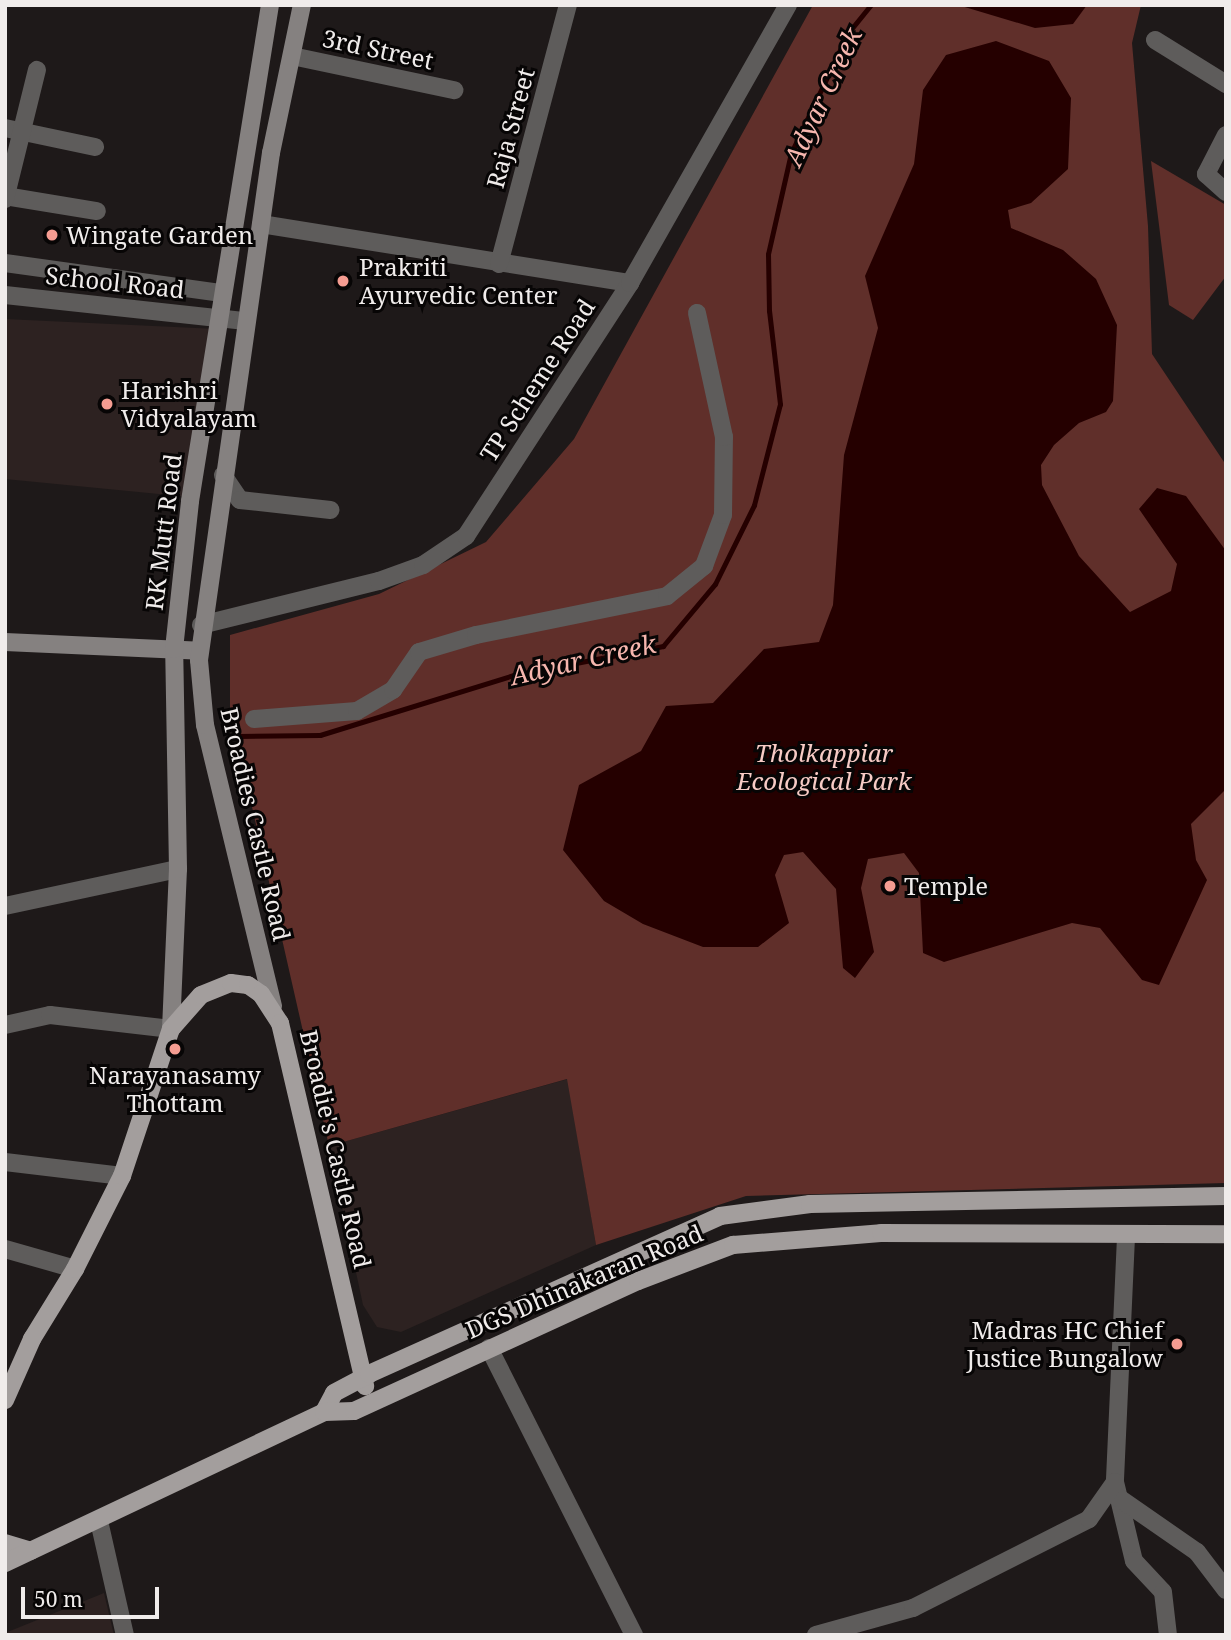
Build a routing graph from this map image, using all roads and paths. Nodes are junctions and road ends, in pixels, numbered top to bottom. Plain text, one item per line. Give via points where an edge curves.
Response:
1 (270, 5) edge
2 (302, 5) edge
3 (568, 5) edge
4 (788, 5) edge
5 (1155, 40) dead end
6 (292, 56) junction
7 (37, 70) dead end
8 (1226, 84) edge
9 (454, 90) dead end
10 (13, 130) edge
11 (1226, 135) edge
12 (96, 147) dead end
13 (1226, 192) edge
14 (5, 197) edge
15 (97, 211) dead end
16 (261, 224) junction
17 (5, 263) edge
18 (499, 264) junction
19 (630, 283) junction
20 (222, 293) junction
21 (5, 295) edge
22 (697, 313) dead end
23 (219, 318) junction
24 (246, 321) junction
25 (223, 475) junction
26 (330, 510) dead end
27 (201, 625) junction
28 (5, 642) edge
29 (174, 649) junction
30 (200, 650) junction
31 (254, 719) dead end
32 (178, 869) junction
33 (5, 906) edge
34 (273, 1006) junction
35 (5, 1024) edge
36 (171, 1029) junction
37 (5, 1162) edge
38 (121, 1176) junction
39 (1226, 1196) edge
40 (1226, 1234) edge
41 (1125, 1237) junction
42 (5, 1249) edge
43 (75, 1269) junction
44 (489, 1348) junction
45 (363, 1378) junction
46 (5, 1400) edge
47 (369, 1403) junction
48 (324, 1412) junction
49 (1116, 1490) junction
50 (99, 1521) junction
51 (5, 1543) edge
52 (31, 1551) junction
53 (5, 1563) edge
54 (1226, 1590) edge
55 (125, 1635) edge
56 (634, 1635) edge
57 (816, 1635) edge
58 (1168, 1635) edge

1 - 20 main road, RK Mutt Road
2 - 6 main road, RK Mutt Road
3 - 18 street, Raja Street
4 - 19 street, TP Scheme Road
5 - 8 street
6 - 9 street, 3rd Street
6 - 16 main road, RK Mutt Road
7 - 10 street
10 - 12 street
10 - 14 street
11 - 13 street via 1207,169 1207,177
14 - 15 street
16 - 18 street
16 - 24 main road, RK Mutt Road
17 - 20 street
18 - 19 street
19 - 27 street, TP Scheme Road via 466,536 423,565 379,582
20 - 23 main road, RK Mutt Road
21 - 23 street, School Road
22 - 31 street via 723,437 723,515 704,566 667,596 476,635 419,652 393,690 357,711
23 - 24 street, School Road
23 - 29 main road, RK Mutt Road via 190,501
24 - 25 main road, RK Mutt Road
25 - 26 street via 240,500
25 - 27 main road, RK Mutt Road
27 - 30 main road, RK Mutt Road
28 - 29 main road
29 - 30 main road
29 - 32 main road, RK Mutt Road
30 - 34 main road, Broadies Castle Road via 205,725
32 - 33 street
32 - 36 main road, RK Mutt Road
34 - 36 main road, Broadie's Castle Road via 248,985 215,986
34 - 45 main road, Broadie's Castle Road
35 - 36 street via 50,1015
36 - 38 main road
37 - 38 street
38 - 43 main road
39 - 45 main road, DGS Dhinakaran Road via 810,1204 720,1216
40 - 41 main road, DGS Dhinakaran Road
41 - 44 main road, DGS Dhinakaran Road via 881,1233 733,1245
41 - 49 street
42 - 43 street
43 - 46 main road via 32,1339
44 - 47 main road, DGS Dhinakaran Road
44 - 56 street
45 - 47 main road, Broadie's Castle Road
45 - 48 main road via 334,1393
47 - 48 main road, DGS Dhinakaran Road via 342,1415
48 - 50 main road, DGS Dhinakaran Road
49 - 54 street via 1197,1552
49 - 57 street via 1089,1519 913,1608
49 - 58 street via 1133,1561 1163,1592
50 - 52 main road, DGS Dhinakaran Road
50 - 55 street
51 - 52 main road
52 - 53 main road, DGS Dhinakaran Road

